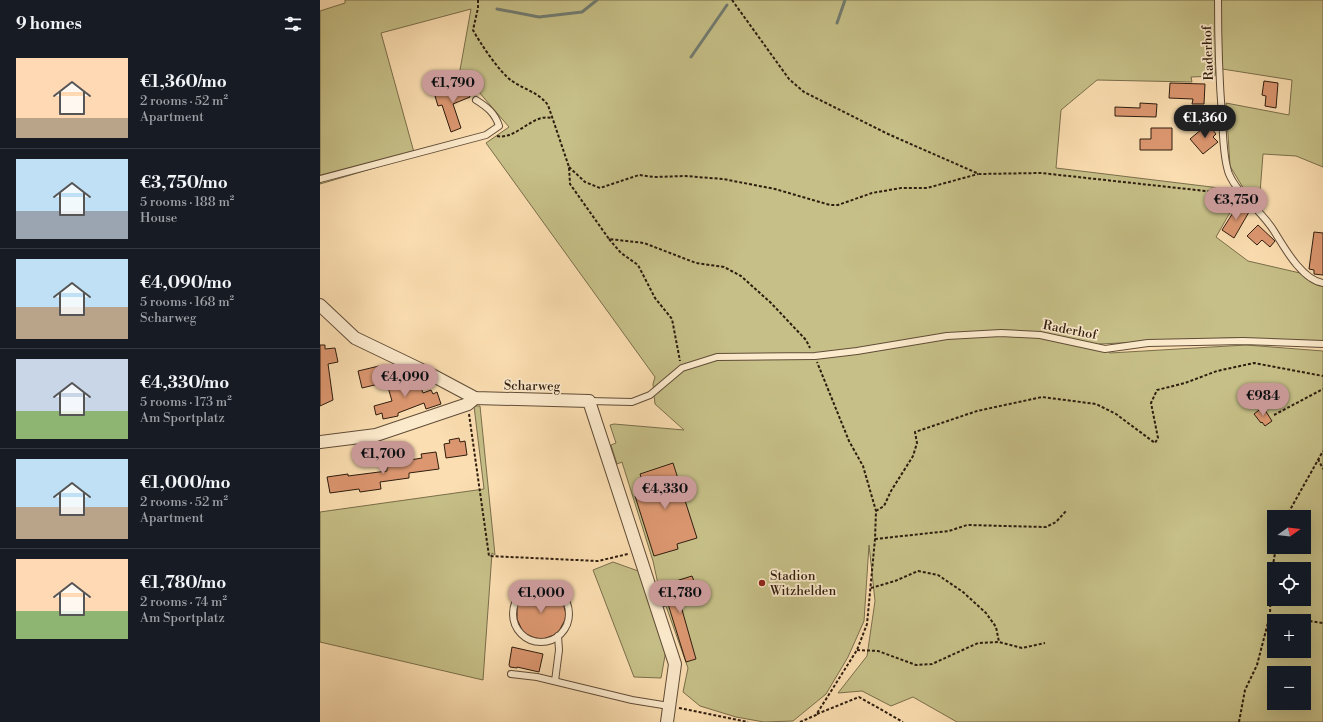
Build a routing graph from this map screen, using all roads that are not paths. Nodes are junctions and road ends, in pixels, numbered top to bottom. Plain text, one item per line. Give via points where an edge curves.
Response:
1 (1218, 0) edge
2 (476, 100) dead end
3 (320, 179) edge
4 (1323, 283) edge
5 (320, 305) edge
6 (1323, 344) edge
7 (471, 401) junction
8 (589, 401) junction
9 (320, 442) edge
10 (558, 636) junction
11 (511, 674) dead end
12 (555, 681) junction
13 (669, 706) junction
14 (667, 722) edge

1 - 4 lane, Raderhof via 1223,143 1229,174 1244,196 1269,221 1303,272
2 - 3 lane via 488,107 499,126 486,135
5 - 7 street, Scharweg via 355,338 430,374
6 - 8 lane, Raderhof via 1244,341 1148,343 1105,348 1040,335 1001,333 947,336 815,356 717,357 682,368 650,395 632,402
7 - 8 street, Scharweg
7 - 9 street, Scharweg via 376,435
8 - 13 street via 675,664
10 - 10 lane via 569,620 569,613 561,594 550,587 536,586 524,591 513,608 517,628 526,638 539,642 546,642
10 - 12 lane
11 - 12 lane
12 - 13 lane via 632,700
13 - 14 street

